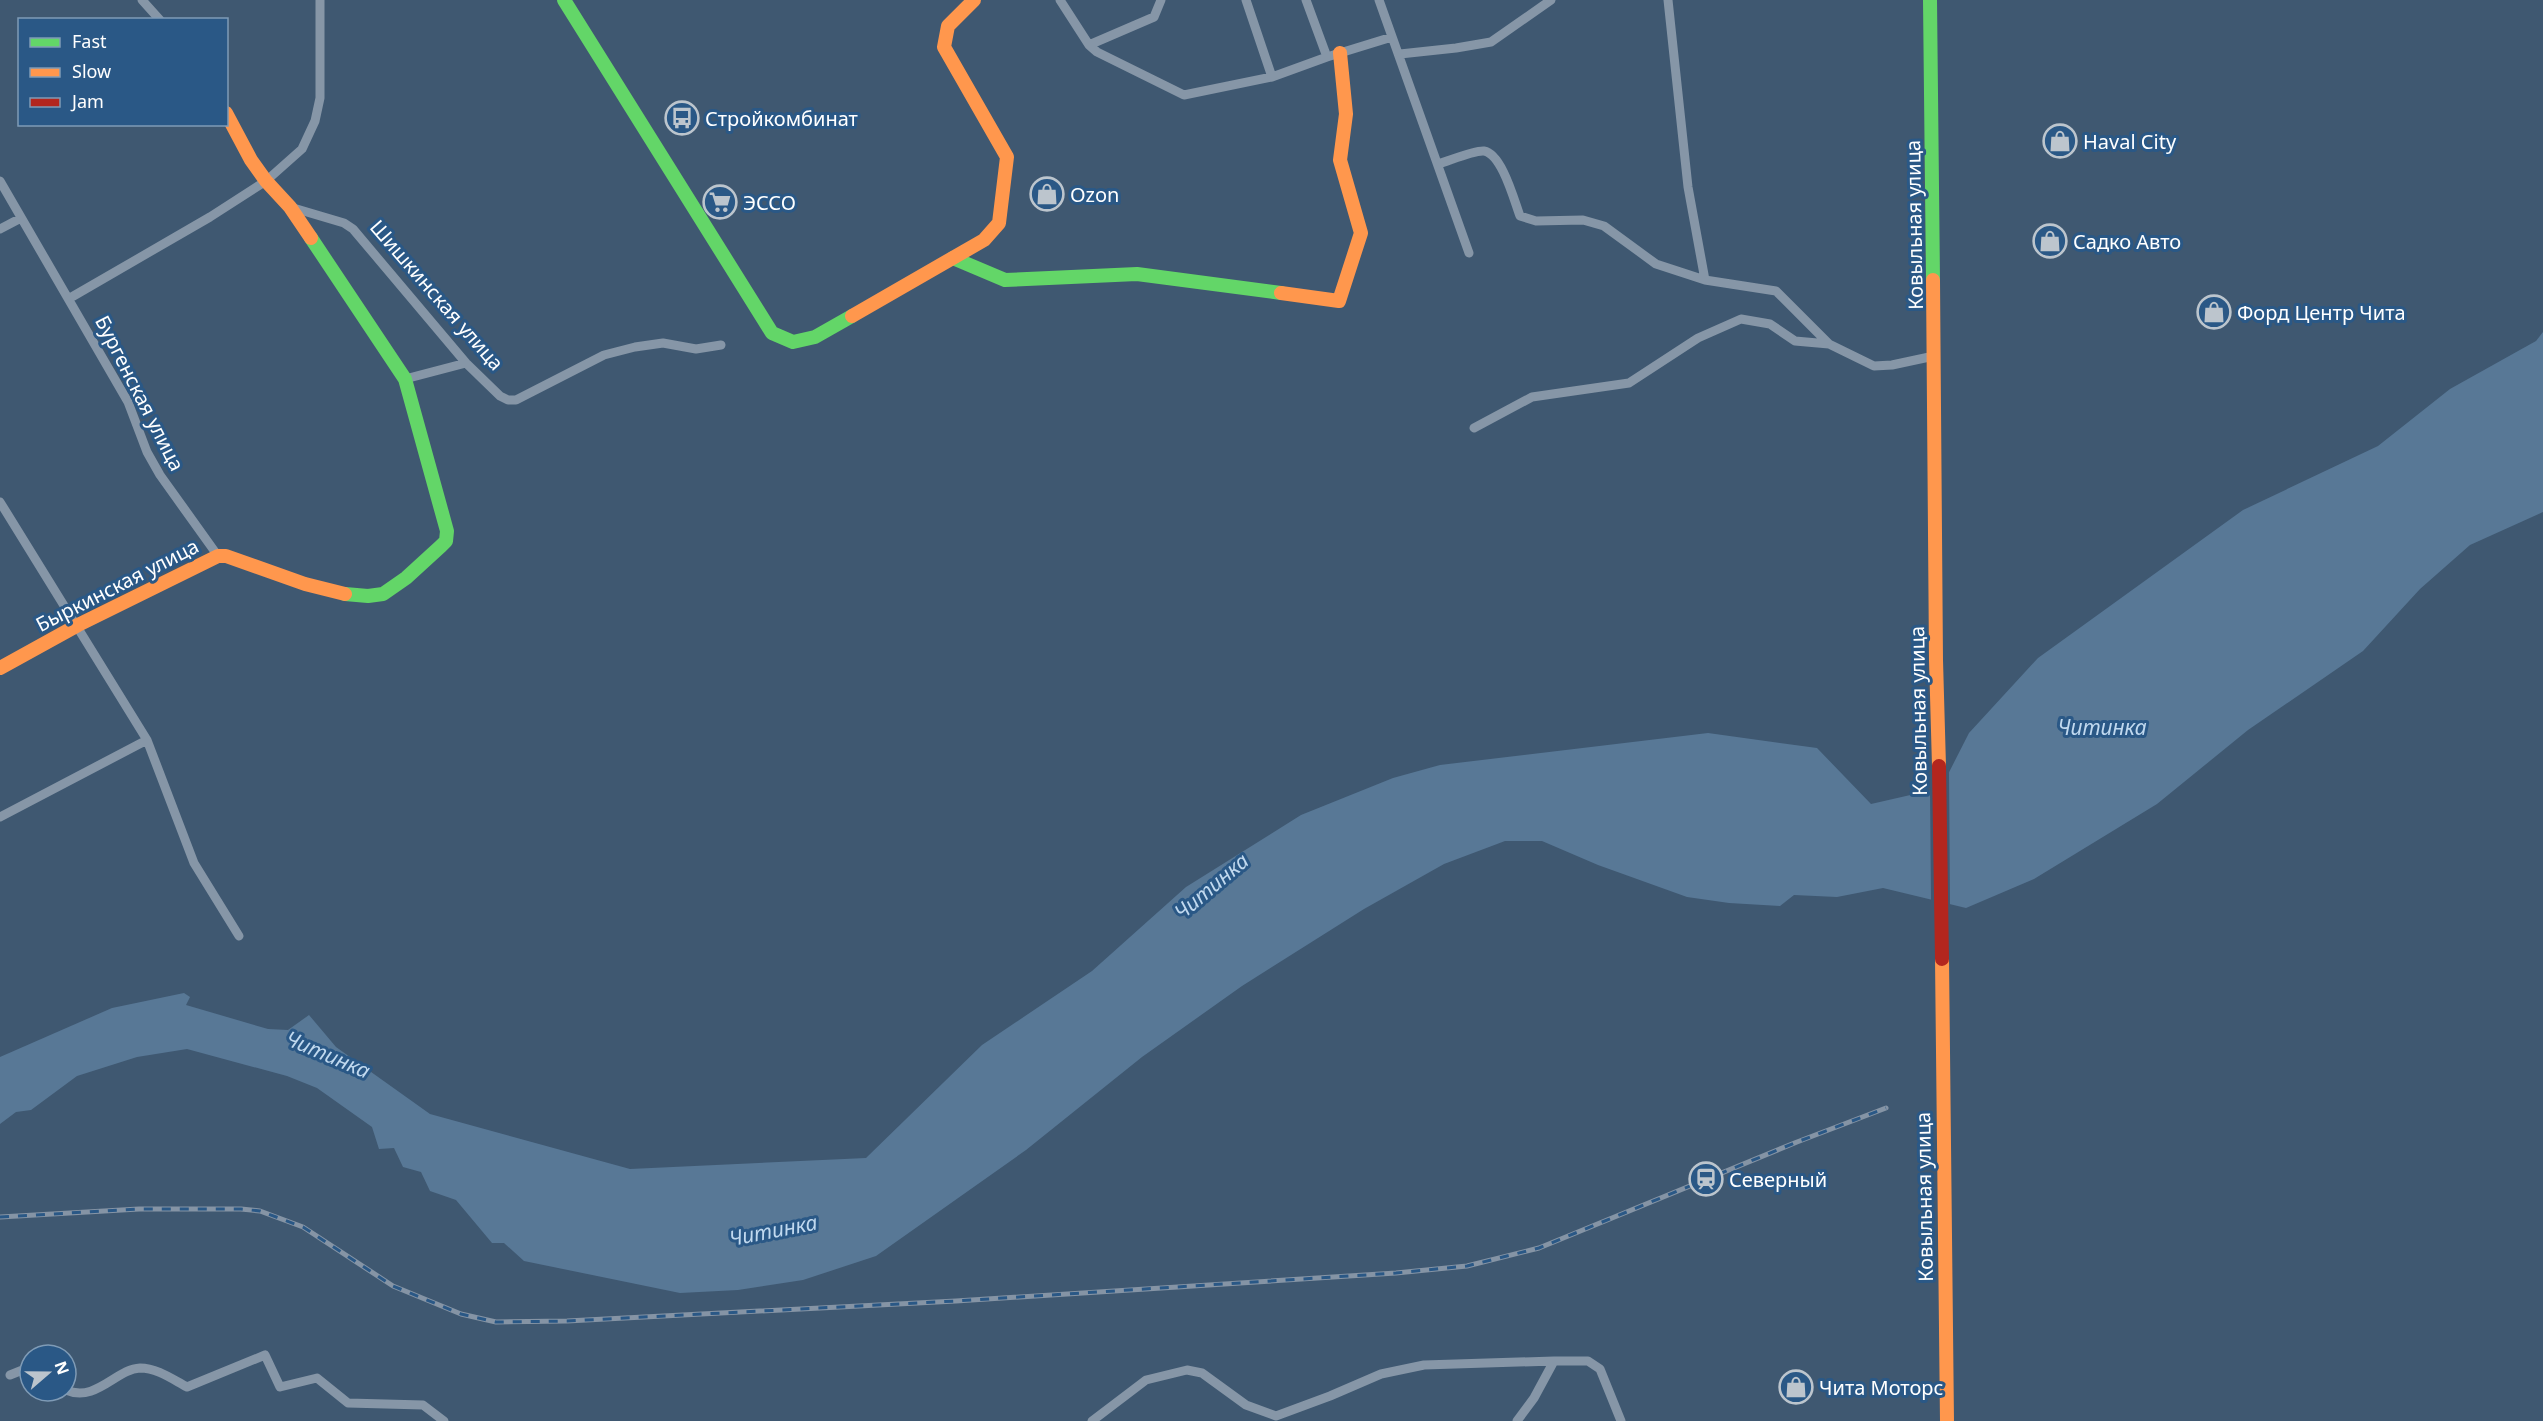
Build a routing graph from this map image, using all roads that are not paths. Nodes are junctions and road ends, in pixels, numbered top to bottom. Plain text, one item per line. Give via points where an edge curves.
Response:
1 (142, 0) edge
2 (320, 0) edge
3 (564, 0) edge
4 (974, 0) edge
5 (1060, 0) edge
6 (1161, 0) edge
7 (1246, 0) edge
8 (1306, 0) edge
9 (1378, 0) edge
10 (1551, 0) edge
11 (1668, 0) edge
12 (1930, 0) edge
13 (158, 18) edge
14 (1392, 37) junction
15 (1089, 45) junction
16 (1400, 54) junction
17 (1334, 55) junction
18 (1272, 77) junction
19 (228, 117) edge
20 (1438, 164) junction
21 (0, 181) edge
22 (266, 182) junction
23 (290, 207) junction
24 (21, 218) junction
25 (0, 229) edge
26 (1469, 253) dead end
27 (954, 258) junction
28 (1705, 280) junction
29 (70, 298) junction
30 (1829, 344) junction
31 (721, 345) dead end
32 (1934, 356) junction
33 (466, 363) junction
34 (405, 379) junction
35 (1474, 428) dead end
36 (0, 502) edge
37 (446, 540) joint
38 (218, 556) junction
39 (78, 625) junction
40 (0, 668) edge
41 (147, 740) junction
42 (0, 817) edge
43 (239, 936) dead end
44 (1554, 1361) junction
45 (18, 1372) edge
46 (10, 1375) dead end
47 (78, 1390) edge
48 (1094, 1420) edge
49 (444, 1421) edge
50 (1517, 1421) edge
51 (1621, 1421) edge
52 (1947, 1421) edge

1 - 13 street
2 - 22 street via 321,89 315,122 303,149
3 - 27 street via 772,333 793,342 815,337
4 - 27 street via 942,34 944,47 1007,157 999,223 984,240
5 - 15 street
6 - 15 street via 1154,17
7 - 18 street
8 - 17 street
9 - 14 street
10 - 16 street via 1491,42
11 - 28 street via 1688,187
12 - 32 street, Ковыльная улица
14 - 16 street
14 - 17 street
15 - 18 street via 1184,95
16 - 20 street
17 - 18 street
17 - 27 street via 1346,114 1340,160 1361,233 1339,301 1137,274 1005,280
19 - 22 street, Шишкинская улица
20 - 26 street
20 - 28 street via 1482,151 1491,154 1499,161 1520,216 1536,221 1583,220 1604,226 1656,264
21 - 24 street, Бургенская улица
22 - 23 street, Шишкинская улица
22 - 29 street
23 - 33 street, Шишкинская улица via 353,229
23 - 34 street, Шишкинская улица
24 - 25 street
24 - 29 street, Бургенская улица
28 - 30 street via 1776,291
29 - 38 street, Бургенская улица via 128,402 159,475
30 - 32 street via 1874,366
30 - 35 street via 1795,341 1770,324 1742,319 1698,338 1629,383 1532,397
31 - 33 street, Шишкинская улица via 696,349 663,343 604,355 516,400 500,396
32 - 52 street, Ковыльная улица
33 - 34 street
34 - 37 street, Шишкинская улица via 447,531
36 - 39 street
37 - 38 street, Быркинская улица via 385,593 367,597 307,586
38 - 39 street, Быркинская улица
39 - 40 street, Быркинская улица
39 - 41 street
41 - 42 street
41 - 43 street via 194,863
44 - 48 street via 1424,1365 1381,1374 1276,1416 1246,1405 1202,1373 1187,1370 1146,1380
44 - 50 street
44 - 51 street via 1587,1361 1599,1369
45 - 46 street
47 - 49 street via 96,1390 138,1368 157,1371 187,1388 264,1355 280,1387 317,1378 348,1404 423,1405

